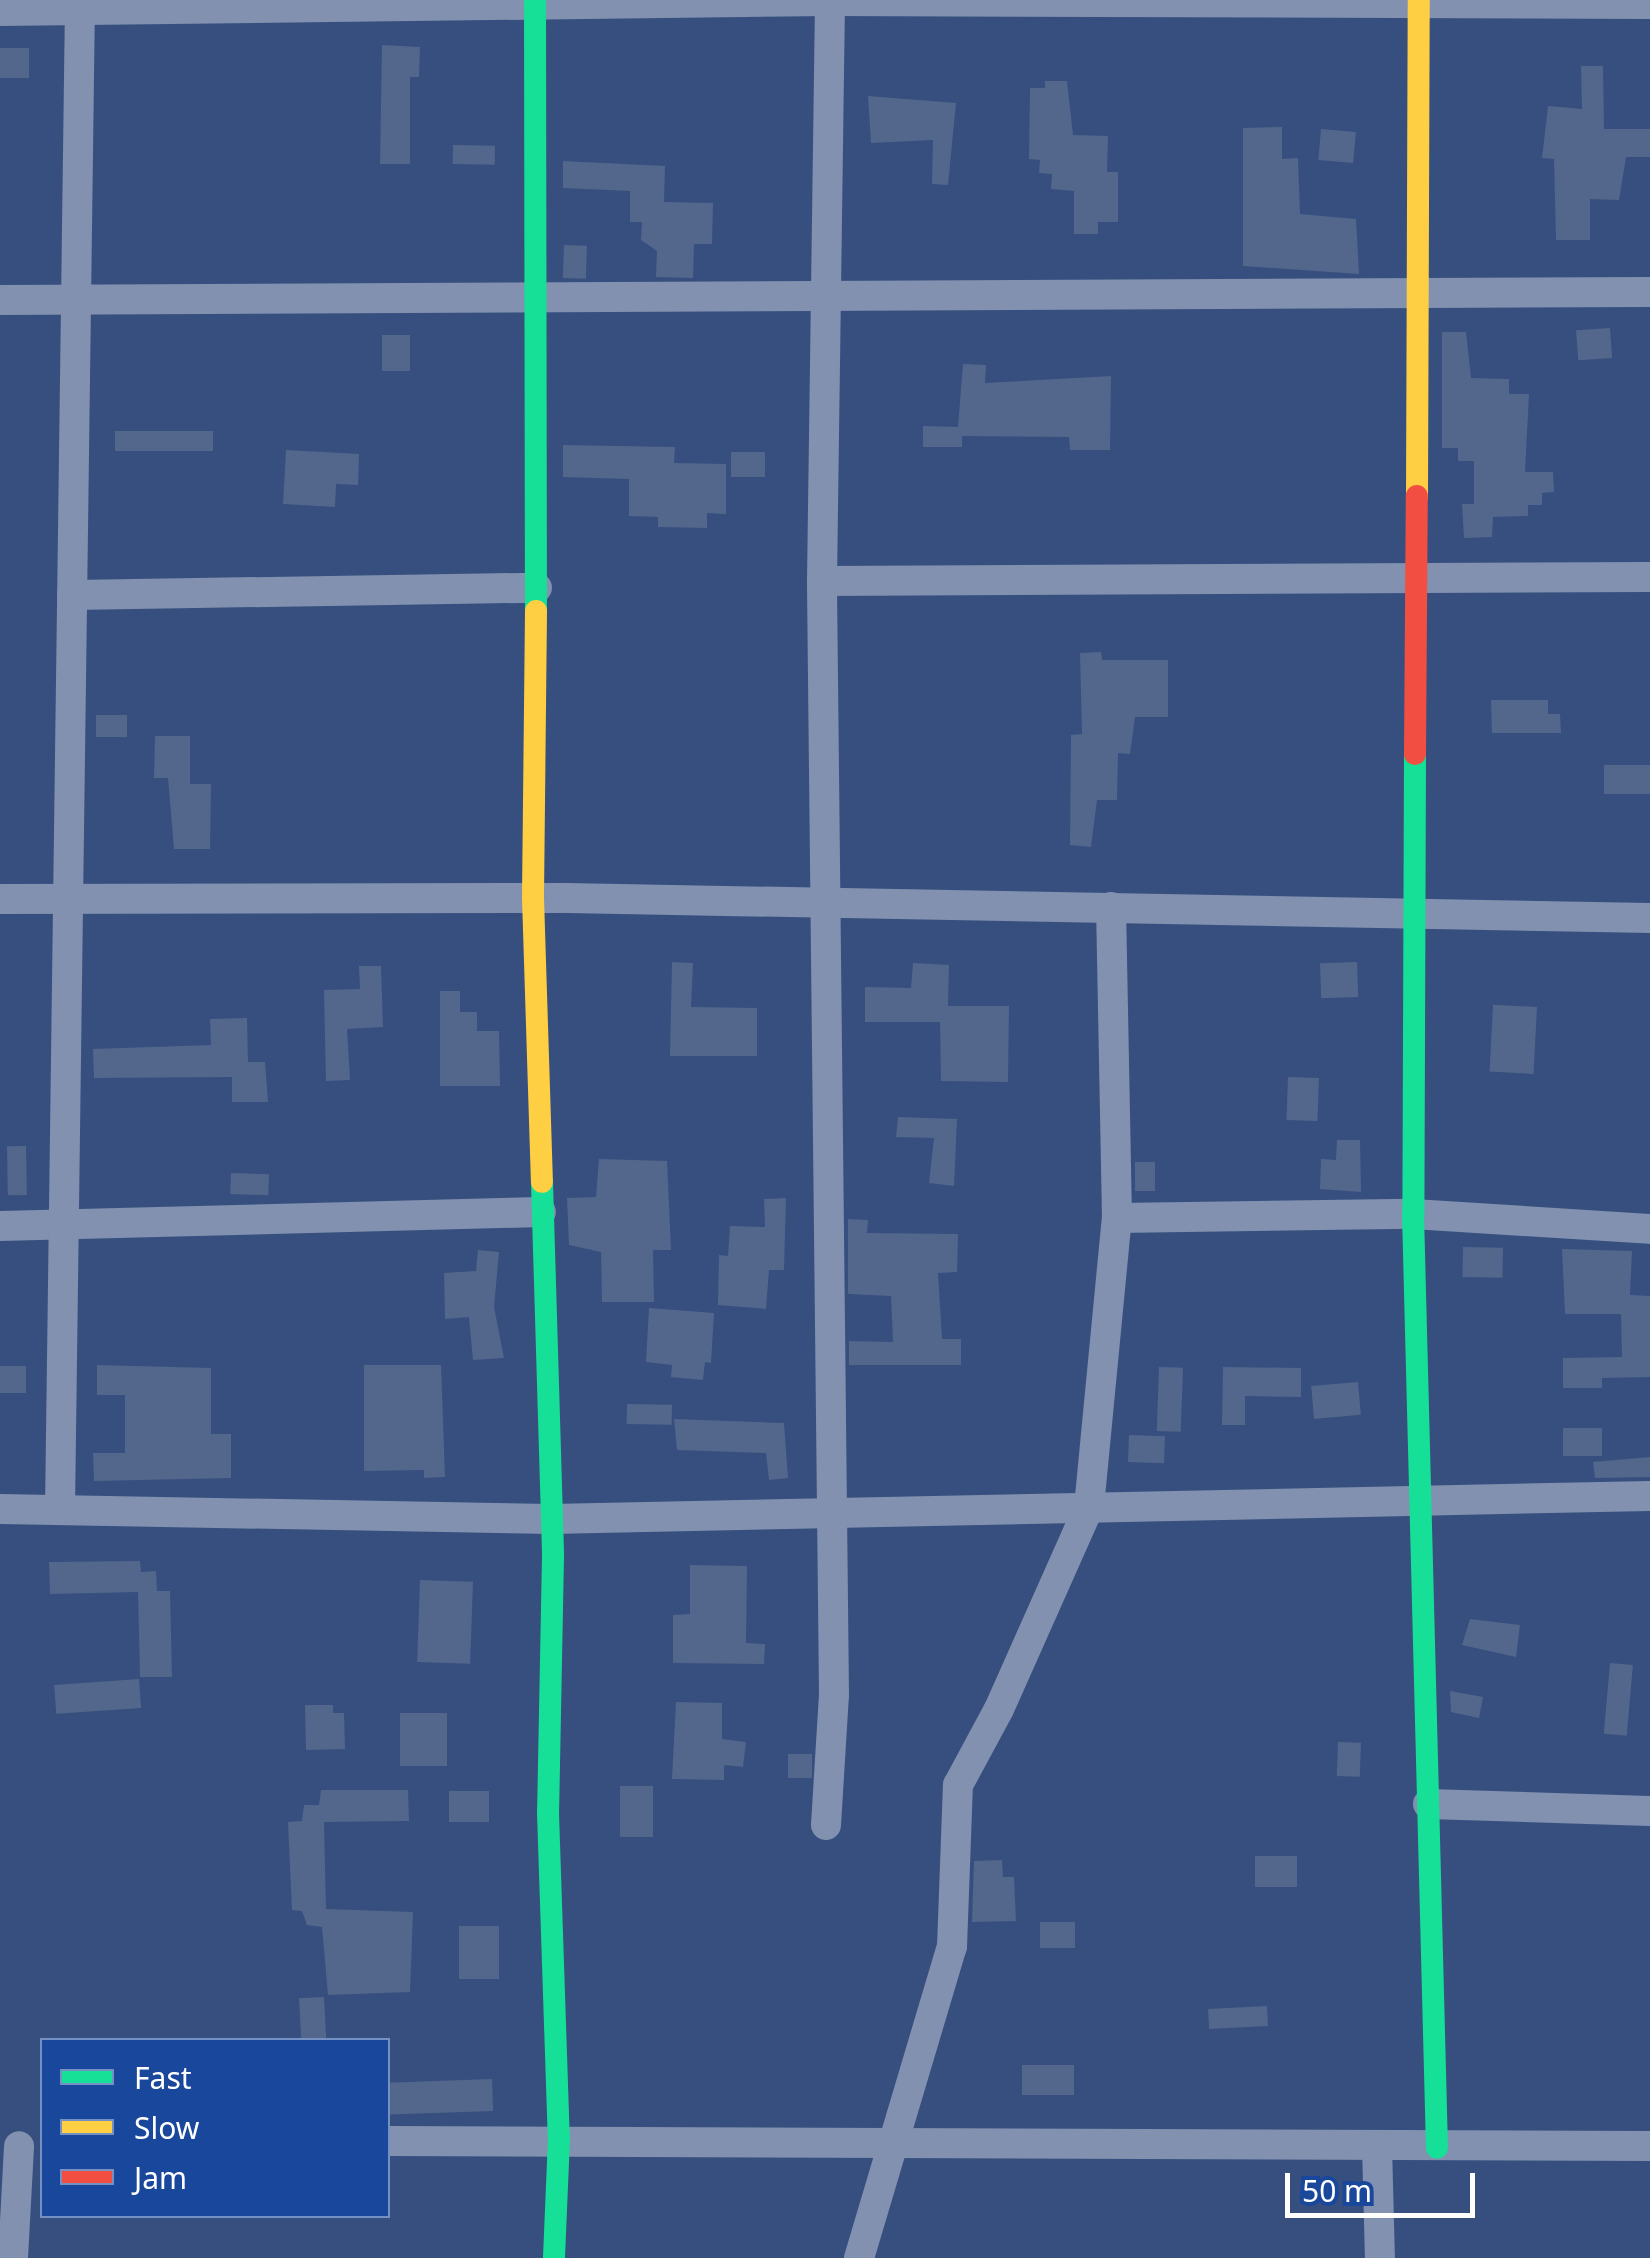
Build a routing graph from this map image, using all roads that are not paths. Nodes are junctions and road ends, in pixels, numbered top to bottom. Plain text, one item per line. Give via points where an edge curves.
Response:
1 (1419, 0) edge
2 (830, 1) edge
3 (535, 2) edge
4 (404, 4) edge
5 (1650, 4) edge
6 (80, 6) edge
7 (0, 11) edge
8 (1650, 292) edge
9 (1416, 294) junction
10 (823, 296) junction
11 (0, 300) edge
12 (74, 300) junction
13 (540, 302) junction
14 (1650, 576) edge
15 (1414, 578) junction
16 (822, 581) junction
17 (537, 588) junction
18 (72, 595) junction
19 (70, 898) junction
20 (533, 898) junction
21 (0, 899) edge
22 (824, 902) junction
23 (1111, 907) junction
24 (1412, 915) junction
25 (1650, 918) edge
26 (541, 1212) junction
27 (1412, 1214) junction
28 (1117, 1218) junction
29 (0, 1226) edge
30 (64, 1226) junction
31 (1650, 1230) edge
32 (1650, 1496) edge
33 (1422, 1498) junction
34 (1089, 1507) junction
35 (0, 1510) edge
36 (60, 1510) junction
37 (833, 1512) junction
38 (551, 1519) junction
39 (1428, 1804) junction
40 (1650, 1811) edge
41 (826, 1825) dead end
42 (559, 2138) junction
43 (891, 2138) junction
44 (390, 2141) edge
45 (20, 2146) edge
46 (1378, 2146) junction
47 (1650, 2146) edge
48 (1438, 2148) junction
49 (13, 2258) edge
50 (554, 2258) edge
51 (859, 2258) edge
52 (1380, 2258) edge

1 - 2 street
1 - 5 street
1 - 9 street
2 - 3 street
2 - 10 street
3 - 4 street
3 - 13 street
4 - 6 street
6 - 7 street
6 - 12 street
8 - 9 street
9 - 10 street
9 - 15 street
10 - 13 street
10 - 16 street
11 - 12 street
12 - 13 street
12 - 18 street
13 - 17 street
14 - 15 street
15 - 16 street
15 - 24 street
16 - 22 street
17 - 18 street
17 - 20 street
18 - 19 street
19 - 20 street
19 - 21 street
19 - 30 street
20 - 22 street
20 - 26 street
22 - 23 street
22 - 37 street
23 - 24 street
23 - 28 street
24 - 25 street
24 - 27 street
26 - 30 street
26 - 38 street
27 - 28 street
27 - 31 street
27 - 33 street
28 - 34 street
29 - 30 street
30 - 36 street
32 - 33 street
33 - 34 street
33 - 39 street
34 - 37 street
34 - 43 street via 1007,1693 958,1785 952,1947
35 - 36 street
36 - 38 street
37 - 38 street
37 - 41 street via 834,1695
38 - 42 street via 548,1813
39 - 40 street
39 - 48 street
42 - 43 street
42 - 44 street
42 - 50 street
43 - 46 street
43 - 51 street
45 - 49 street
46 - 48 street
46 - 52 street
47 - 48 street

